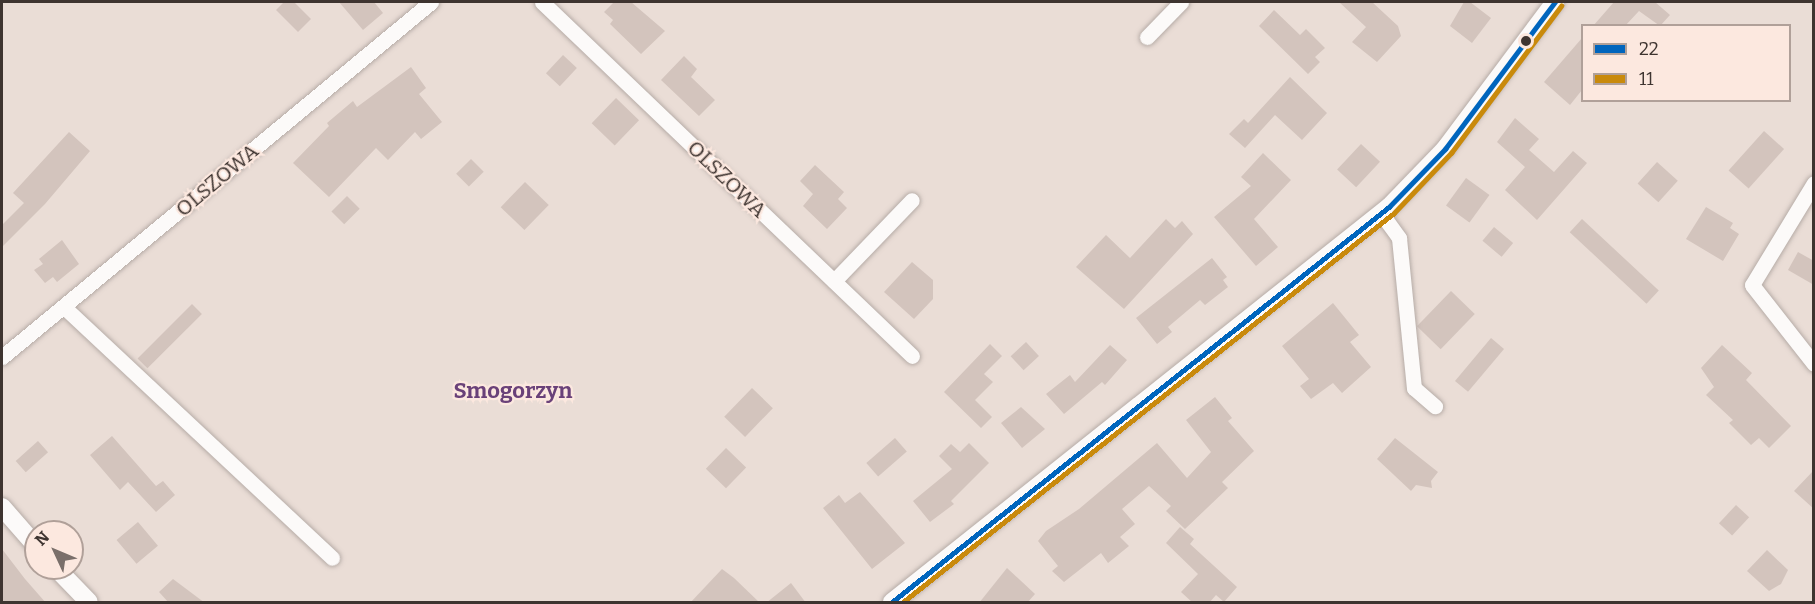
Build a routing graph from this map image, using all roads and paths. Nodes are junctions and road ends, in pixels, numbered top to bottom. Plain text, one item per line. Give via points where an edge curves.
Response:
1 (431, 2) edge
2 (542, 2) edge
3 (1181, 2) edge
4 (1555, 2) edge
5 (1147, 37) dead end
6 (1814, 183) edge
7 (912, 200) dead end
8 (1381, 213) junction
9 (834, 281) junction
10 (63, 307) junction
11 (912, 356) dead end
12 (2, 357) edge
13 (1814, 364) edge
14 (1435, 406) dead end
15 (2, 507) edge
16 (24, 532) edge
17 (332, 558) dead end
18 (67, 580) edge
19 (89, 603) edge
20 (892, 603) edge

1 - 10 street, OLSZOWA
2 - 9 street, OLSZOWA
3 - 5 street
4 - 8 street via 1445,149
6 - 13 street via 1752,285
7 - 9 street
8 - 14 street via 1399,238 1414,388
8 - 20 street
9 - 11 street, OLSZOWA
10 - 12 street, OLSZOWA
10 - 17 street
15 - 16 street
18 - 19 street

